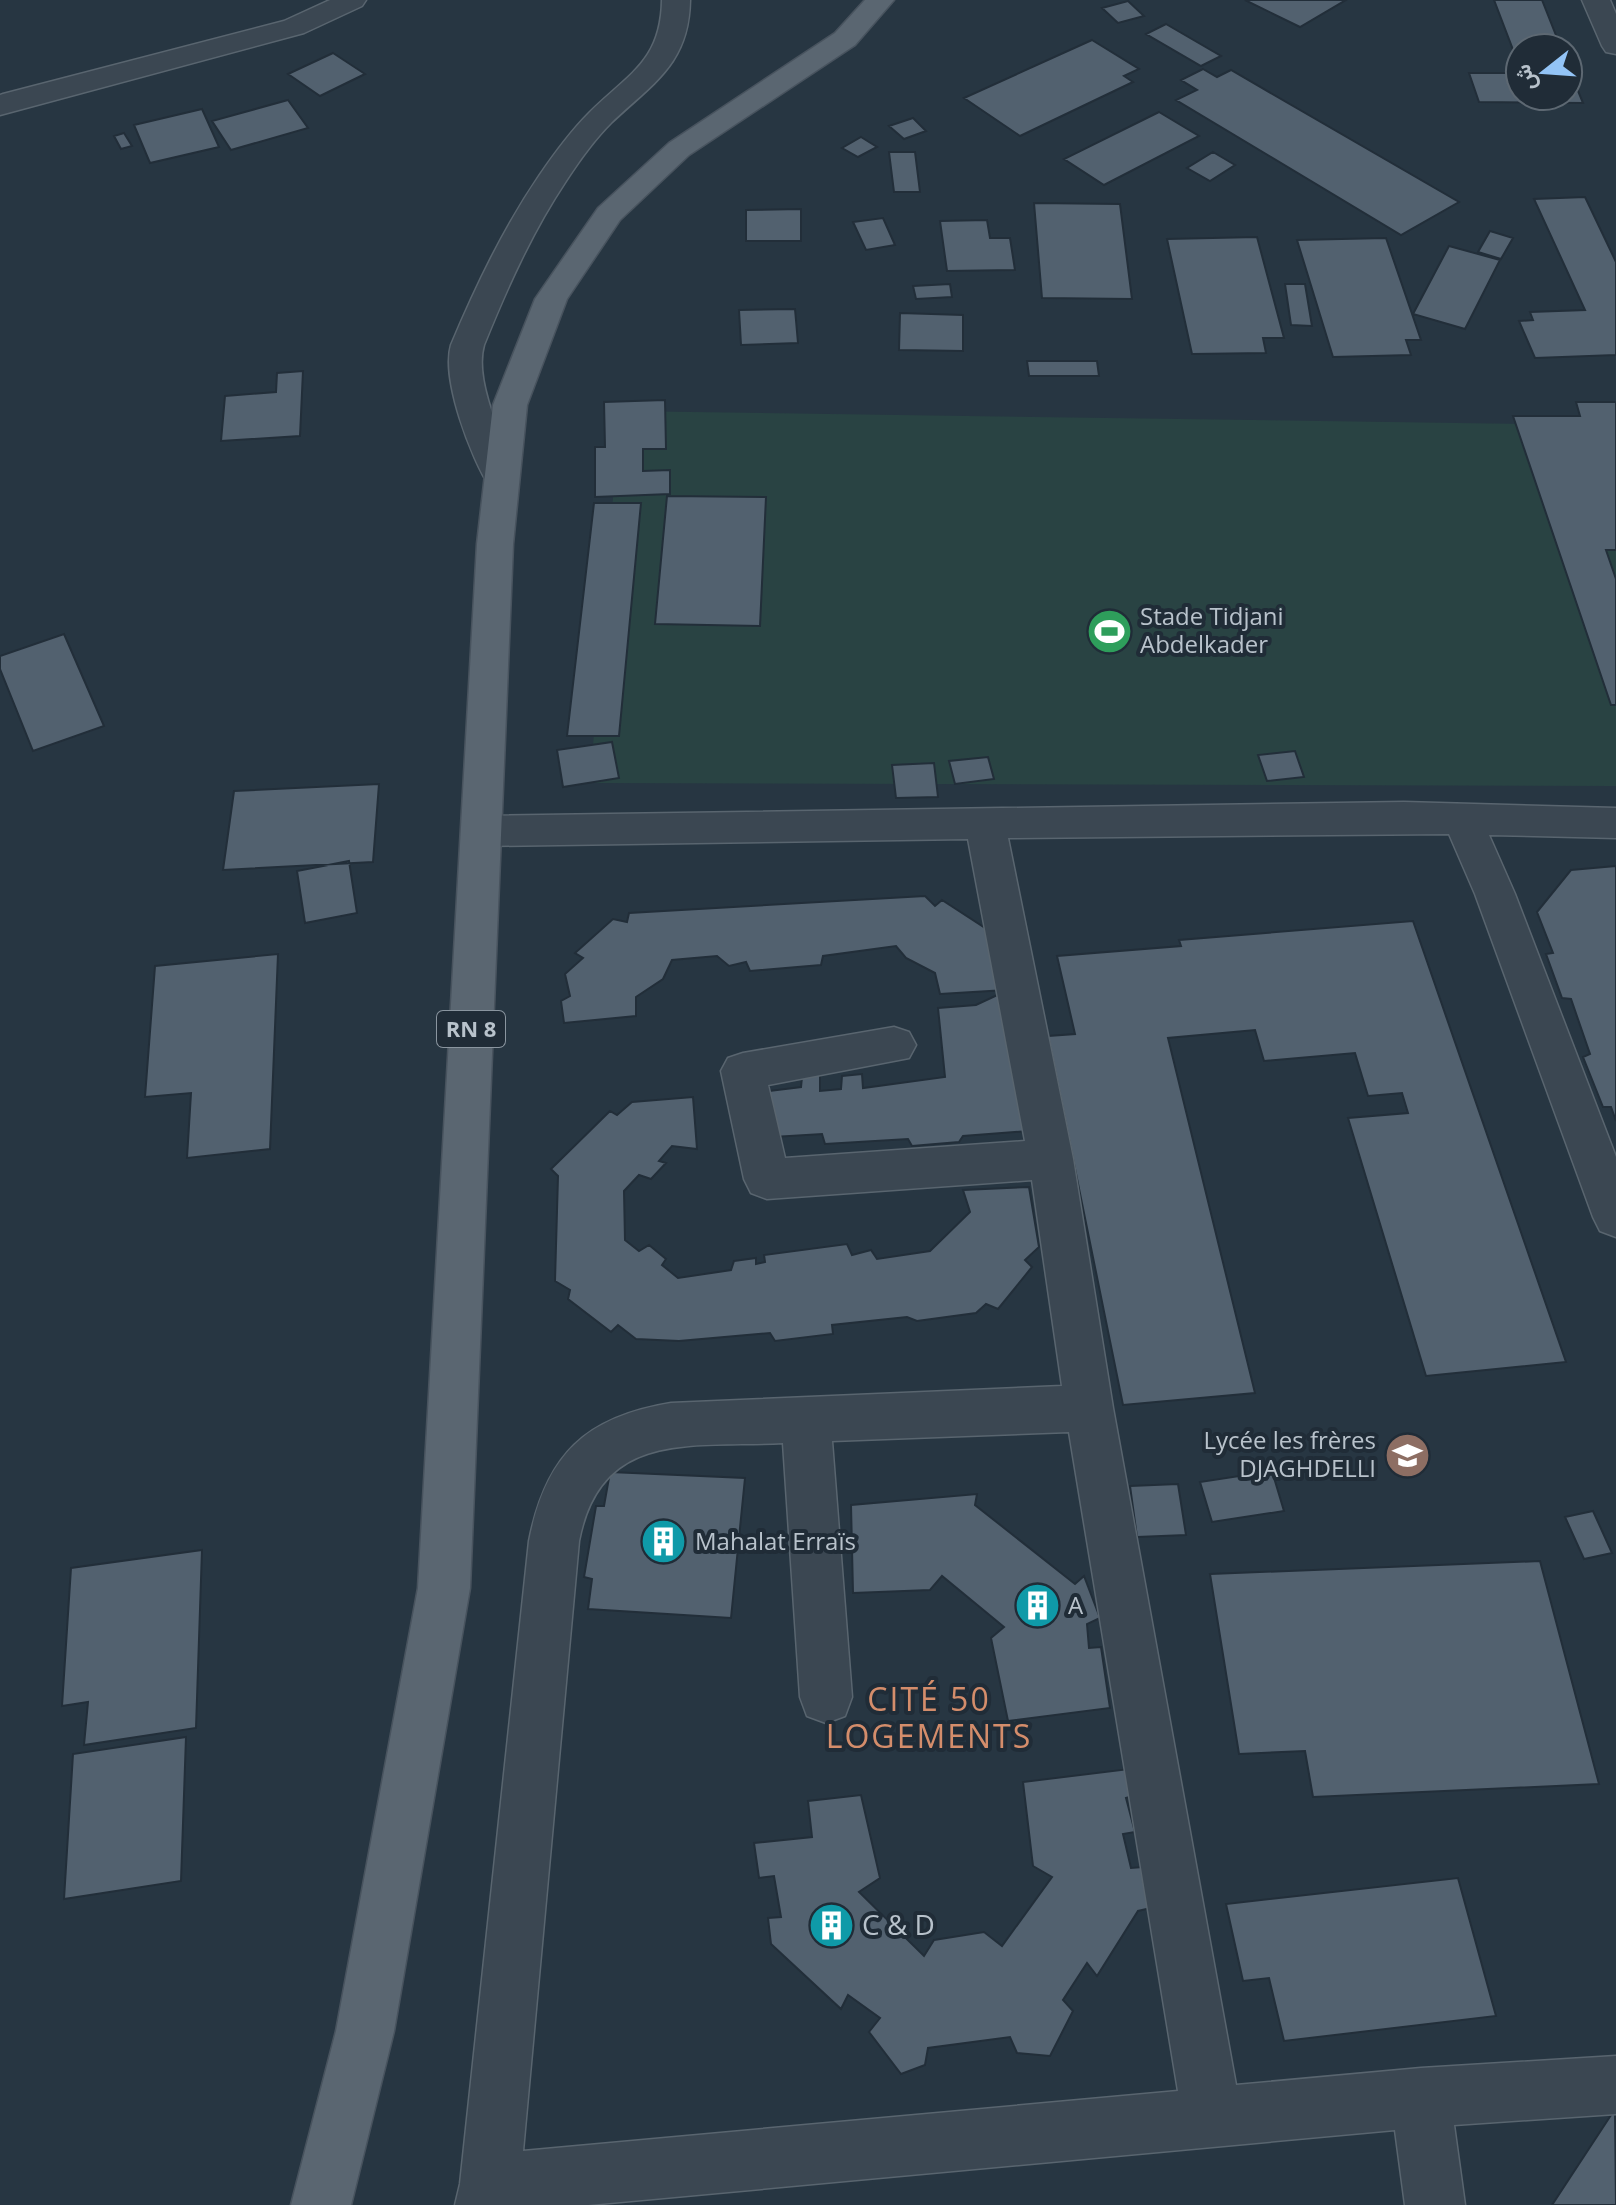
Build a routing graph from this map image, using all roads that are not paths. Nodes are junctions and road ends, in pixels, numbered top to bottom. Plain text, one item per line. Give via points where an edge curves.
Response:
1 (352, 0) edge
2 (676, 0) edge
3 (880, 0) edge
4 (1596, 0) edge
5 (1616, 46) edge
6 (0, 106) edge
7 (502, 479) junction
8 (1462, 819) junction
9 (1616, 823) edge
10 (985, 824) junction
11 (482, 831) junction
12 (894, 1045) dead end
13 (1051, 1159) junction
14 (1616, 1217) edge
15 (1089, 1408) junction
16 (806, 1420) junction
17 (826, 1697) dead end
18 (1616, 2085) edge
19 (1421, 2098) junction
20 (1212, 2117) junction
21 (487, 2194) edge
22 (321, 2205) edge
23 (1435, 2205) edge

1 - 6 street via 294,27
2 - 7 street via 672,43 644,82 588,131 545,186 488,295 465,354 471,398
3 - 7 main road, RN 8 via 845,39 679,149 609,214 551,299 510,405
4 - 5 street
7 - 11 main road, RN 8
8 - 9 street
8 - 10 street
8 - 14 street
10 - 11 street
10 - 13 street
11 - 22 main road, RN 8 via 444,1588 365,2031
12 - 13 street via 743,1071 767,1179
13 - 15 street
15 - 16 street
15 - 20 street
16 - 17 street
16 - 21 street via 643,1430 590,1460 571,1483 559,1512
18 - 19 street
19 - 20 street
19 - 23 street
20 - 21 street

